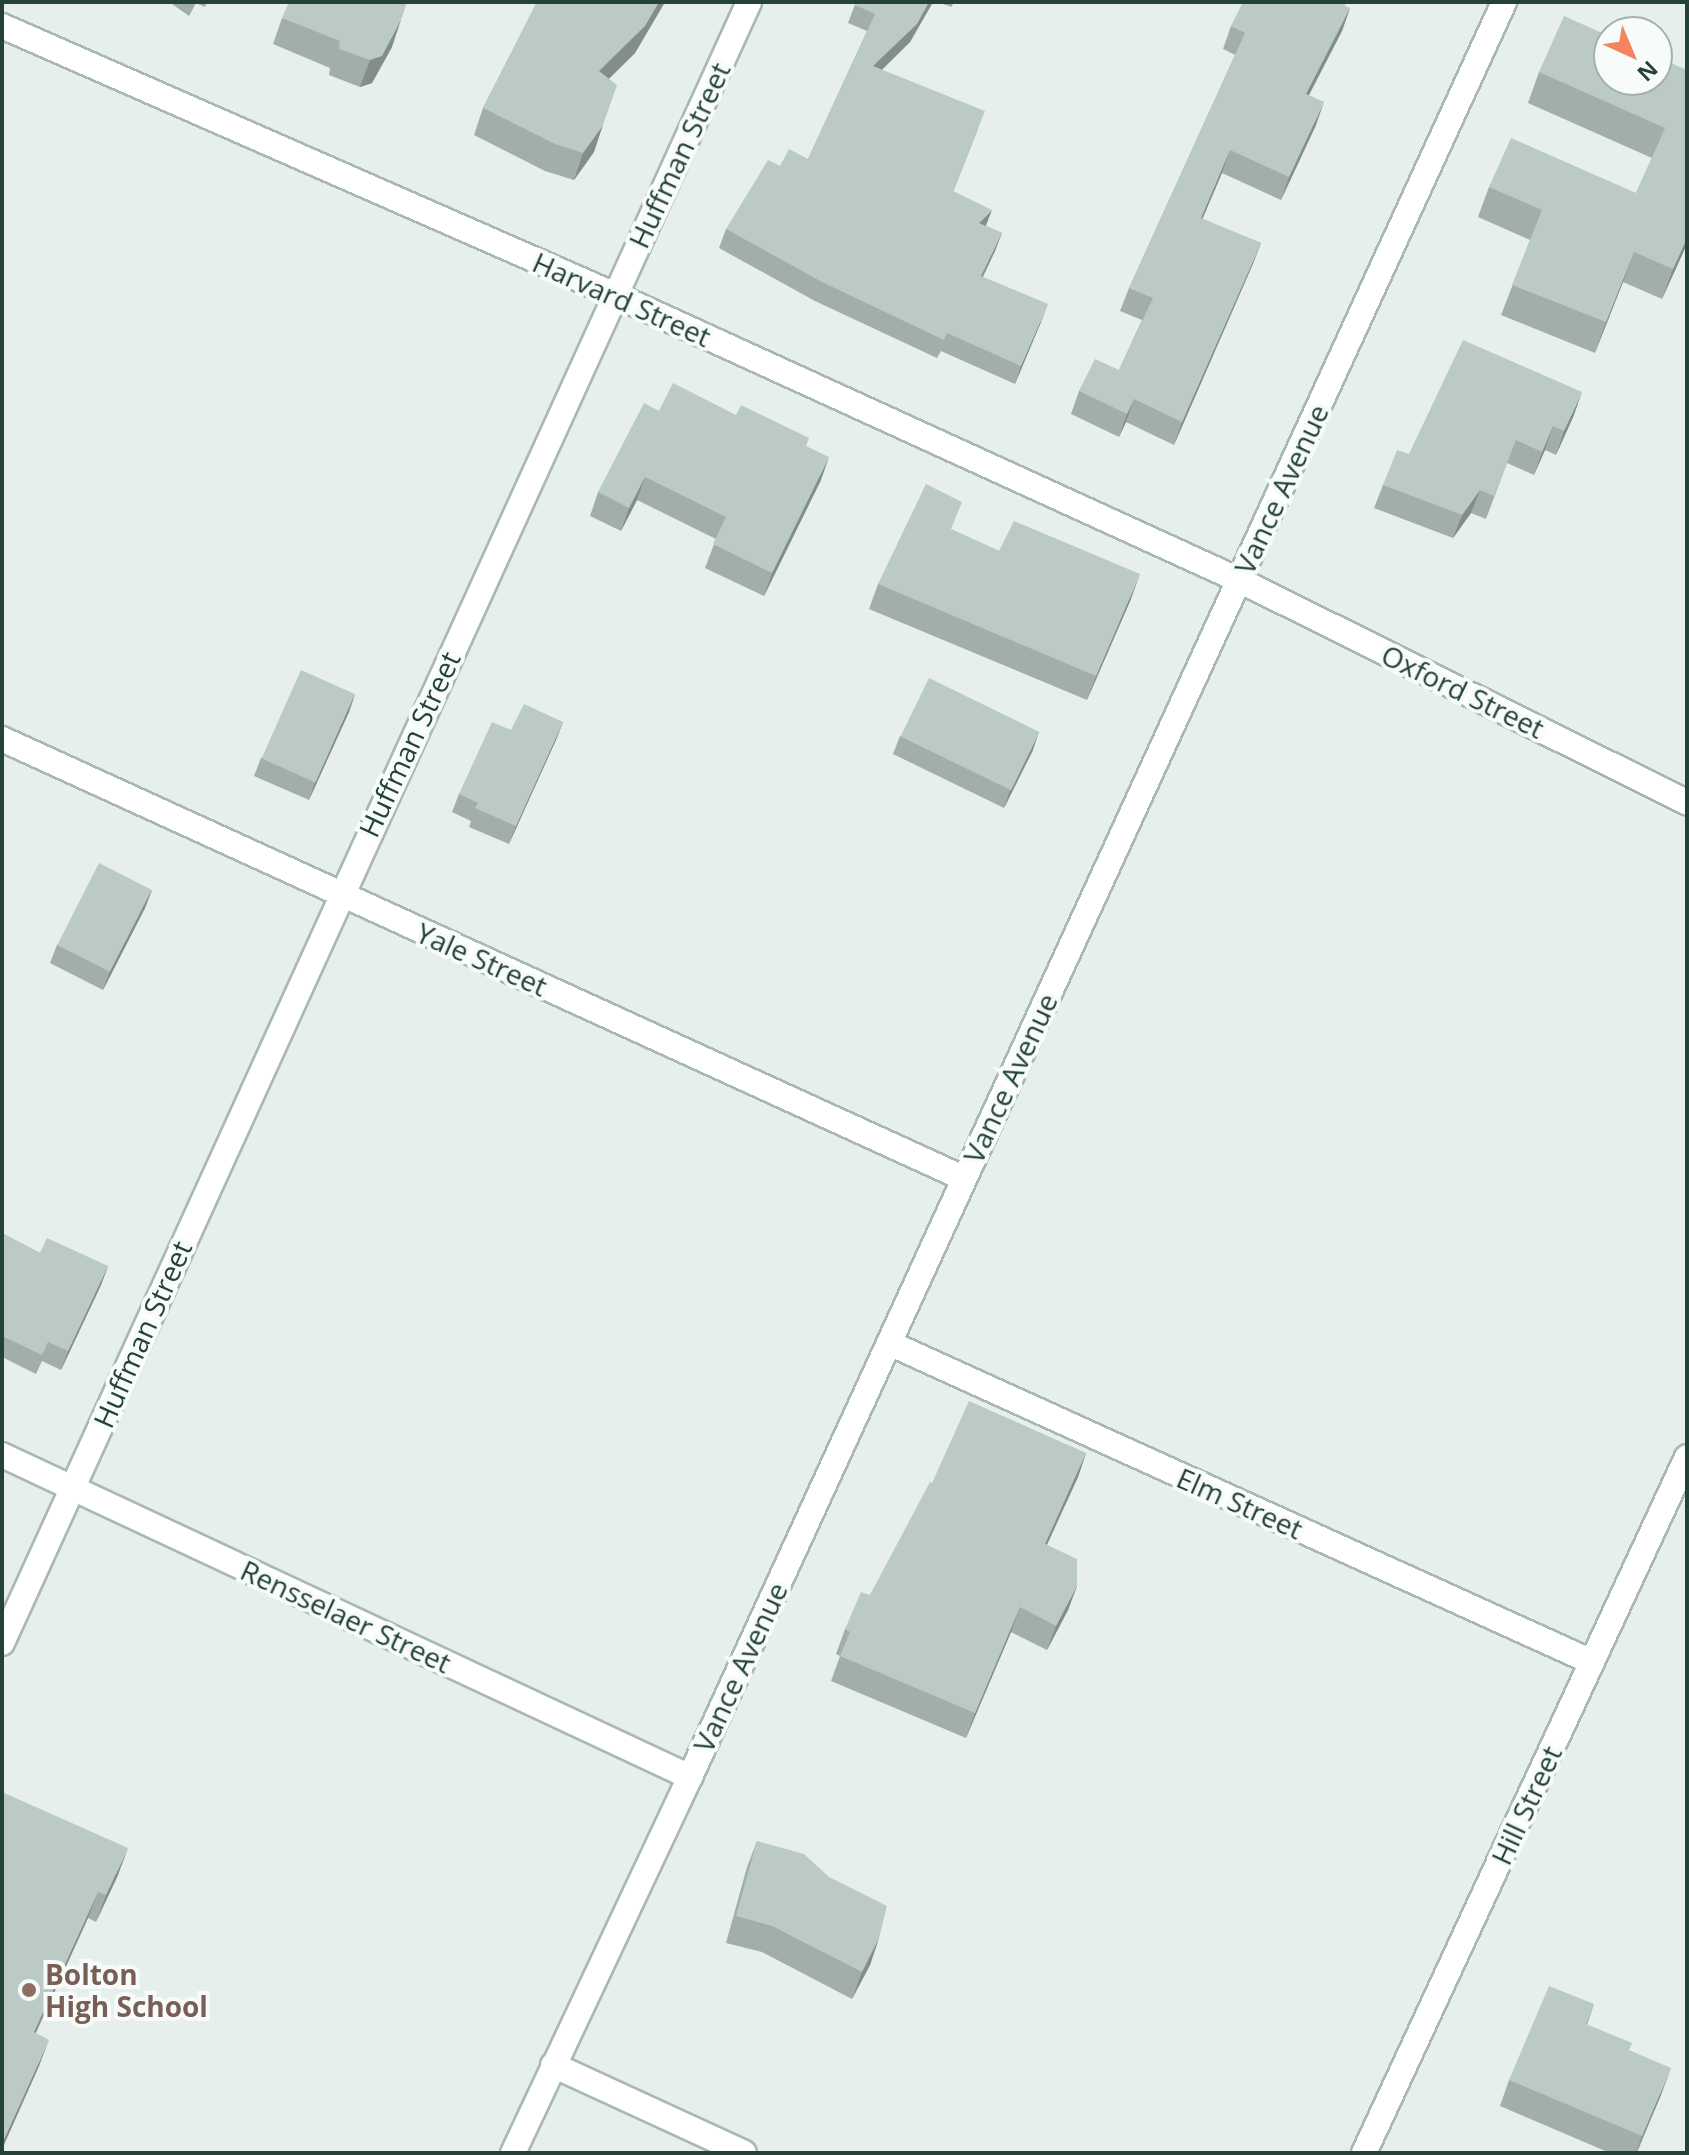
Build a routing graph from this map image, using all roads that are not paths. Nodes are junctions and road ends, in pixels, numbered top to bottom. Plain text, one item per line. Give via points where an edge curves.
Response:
1 (749, 2) edge
2 (1497, 4) edge
3 (2, 26) edge
4 (615, 295) junction
5 (1239, 580) junction
6 (2, 739) edge
7 (1687, 802) edge
8 (340, 895) junction
9 (963, 1178) junction
10 (889, 1343) junction
11 (2, 1455) edge
12 (1687, 1457) edge
13 (73, 1487) junction
14 (2, 1643) edge
15 (1592, 1662) junction
16 (690, 1777) junction
17 (553, 2065) junction
18 (513, 2153) edge
19 (744, 2153) edge
20 (1364, 2153) edge

1 - 4 street, Huffman Street
2 - 5 street, Vance Avenue
3 - 4 street, Harvard Street
4 - 5 street, Harvard Street
4 - 8 street, Huffman Street
5 - 7 street, Oxford Street
5 - 9 street, Vance Avenue
6 - 8 street, Yale Street
8 - 9 street, Yale Street
8 - 13 street, Huffman Street
9 - 10 street, Vance Avenue
10 - 15 street, Elm Street
10 - 16 street, Vance Avenue
11 - 13 street, Rensselaer Street
12 - 15 street, Hill Street
13 - 14 street, Huffman Street
13 - 16 street, Rensselaer Street
15 - 20 street, Hill Street
16 - 17 street, Vance Avenue
17 - 18 street, Vance Avenue
17 - 19 street

